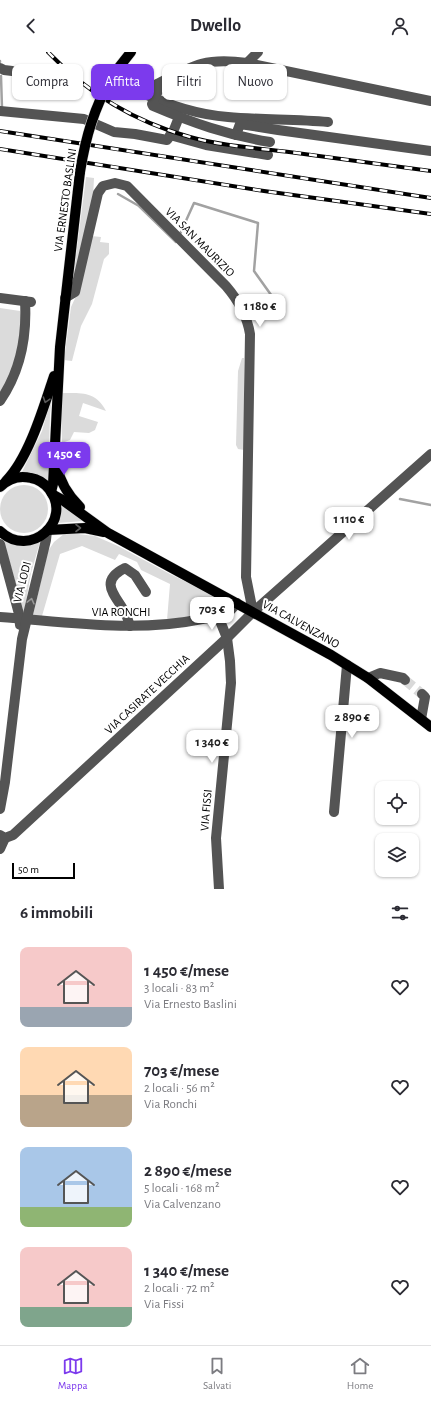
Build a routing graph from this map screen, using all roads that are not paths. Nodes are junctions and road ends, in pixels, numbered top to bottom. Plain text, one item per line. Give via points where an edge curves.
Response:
1 (131, 52) edge
2 (258, 52) edge
3 (247, 63) junction
4 (0, 68) edge
5 (12, 71) edge
6 (155, 99) junction
7 (431, 101) edge
8 (0, 110) edge
9 (179, 117) junction
10 (328, 122) dead end
11 (281, 123) junction
12 (170, 135) junction
13 (236, 136) junction
14 (270, 142) dead end
15 (431, 144) edge
16 (431, 151) edge
17 (268, 155) dead end
18 (0, 298) edge
19 (65, 298) junction
20 (58, 362) junction
21 (0, 401) edge
22 (431, 454) edge
23 (54, 456) junction
24 (1, 486) edge
25 (51, 493) junction
26 (93, 522) junction
27 (48, 530) junction
28 (0, 531) edge
29 (108, 533) junction
30 (0, 544) edge
31 (146, 592) dead end
32 (237, 603) junction
33 (253, 612) junction
34 (218, 616) junction
35 (0, 617) edge
36 (23, 619) junction
37 (130, 626) junction
38 (227, 638) junction
39 (347, 665) junction
40 (368, 678) junction
41 (405, 680) tunnel mouth
42 (422, 694) dead end
43 (421, 719) junction
44 (431, 727) edge
45 (0, 809) edge
46 (334, 812) dead end
47 (3, 836) edge
48 (0, 849) edge
49 (219, 889) edge

1 - 19 main road, VIA ERNESTO BASLINI, bridge via 112,76 89,127 80,172
2 - 3 street
3 - 6 street via 230,60 197,64 157,84
3 - 7 street
4 - 5 street
6 - 9 street via 153,106
6 - 11 street via 181,108 226,117
8 - 12 street via 84,119 114,132 167,140
9 - 12 street
9 - 13 street
10 - 11 street
11 - 15 street
12 - 17 street via 206,145
13 - 14 street
13 - 16 street via 240,124
18 - 21 street via 28,302 20,360 14,377
19 - 20 main road, VIA ERNESTO BASLINI
19 - 33 street, VIA SAN MAURIZIO via 75,292 98,193 103,186 115,183 127,186 226,286 240,305 250,334 246,577
20 - 23 main road, VIA ERNESTO BASLINI
20 -> 24 main road, VIA ERNESTO BASLINI via 44,408 30,440 14,473
22 - 33 street, VIA CASIRATE VECCHIA
23 - 25 main road, VIA ERNESTO BASLINI
23 - 26 main road via 59,478 65,489
24 - 25 main road, VIA CALVENZANO via 18,477 28,477 39,481
25 - 26 main road, VIA CALVENZANO
25 - 27 main road, VIA ERNESTO BASLINI via 56,509
26 - 29 main road, VIA CALVENZANO
27 - 28 main road via 35,539 20,541
27 -> 29 main road, VIA CALVENZANO via 84,528
36 -> 27 street, VIA LODI
29 - 32 main road, VIA CALVENZANO
30 - 36 street, VIA LODI
31 - 37 street via 135,575 125,568 116,573 110,583 110,589
32 - 33 main road, VIA CALVENZANO
32 - 34 street, VIA RONCHI via 228,613
33 - 38 street, VIA CASIRATE VECCHIA
33 - 39 main road, VIA CALVENZANO
34 - 37 street, VIA RONCHI via 186,623
34 - 38 street, VIA FISSI
35 - 36 street, VIA RONCHI
36 - 37 street, VIA RONCHI via 79,625
36 - 45 street, VIA LODI
38 - 47 street, VIA CASIRATE VECCHIA via 13,835
38 - 49 street, VIA FISSI via 231,683 216,838
39 - 40 main road, VIA CALVENZANO
39 - 46 street
40 - 41 street via 380,673
40 - 43 main road, VIA CALVENZANO
42 - 43 street via 425,697
43 - 44 main road, VIA CALVENZANO
47 - 48 street, VIA CASIRATE VECCHIA

